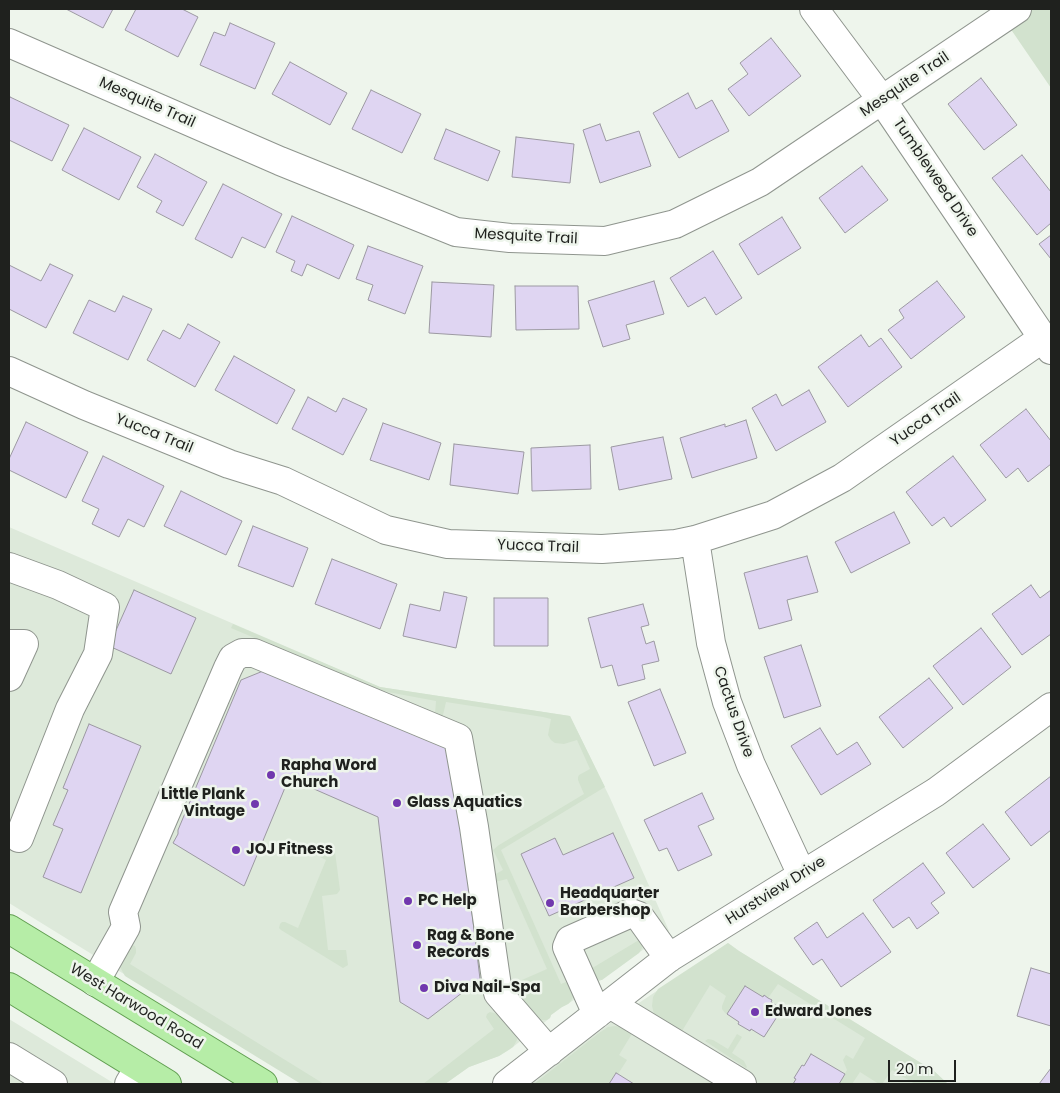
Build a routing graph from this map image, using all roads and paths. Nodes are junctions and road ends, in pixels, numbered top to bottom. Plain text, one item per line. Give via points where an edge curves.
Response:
1 (814, 9) edge
2 (1017, 9) edge
3 (9, 43) edge
4 (882, 100) junction
5 (1047, 344) edge
6 (9, 371) edge
7 (695, 540) junction
8 (9, 567) edge
9 (16, 644) edge
10 (9, 677) edge
11 (1051, 707) edge
12 (19, 838) dead end
13 (802, 875) junction
14 (9, 929) edge
15 (669, 958) junction
16 (95, 982) junction
17 (9, 986) edge
18 (604, 1009) junction
19 (549, 1052) junction
20 (9, 1057) edge
21 (134, 1076) edge
22 (53, 1084) edge
23 (167, 1084) edge
24 (263, 1084) edge
25 (508, 1084) edge
26 (742, 1084) edge

1 - 4 street, Tumbleweed Drive
2 - 4 street, Mesquite Trail
3 - 4 street, Mesquite Trail via 280,161 456,232 510,238 605,241 675,224 760,182
4 - 5 street, Tumbleweed Drive
5 - 7 street, Yucca Trail via 842,478 773,515
6 - 7 street, Yucca Trail via 84,406 228,464 283,481 386,530 448,544 592,549
7 - 13 street, Cactus Drive via 710,643 727,702 751,765
8 - 12 street via 105,607 98,654 70,709
9 - 10 street
11 - 13 street, Hurstview Drive via 936,792
13 - 15 street, Hurstview Drive
14 - 16 main road, West Harwood Road
15 - 18 street, Hurstview Drive
15 - 18 street via 639,916 631,914 570,940 567,947
16 - 19 street via 126,927 123,912 228,668 242,653 254,653 458,738 498,992
16 - 24 main road, West Harwood Road
17 - 21 main road
18 - 19 street, Hurstview Drive
18 - 26 street
19 - 25 street, Hurstview Drive
20 - 22 street
21 - 23 main road

